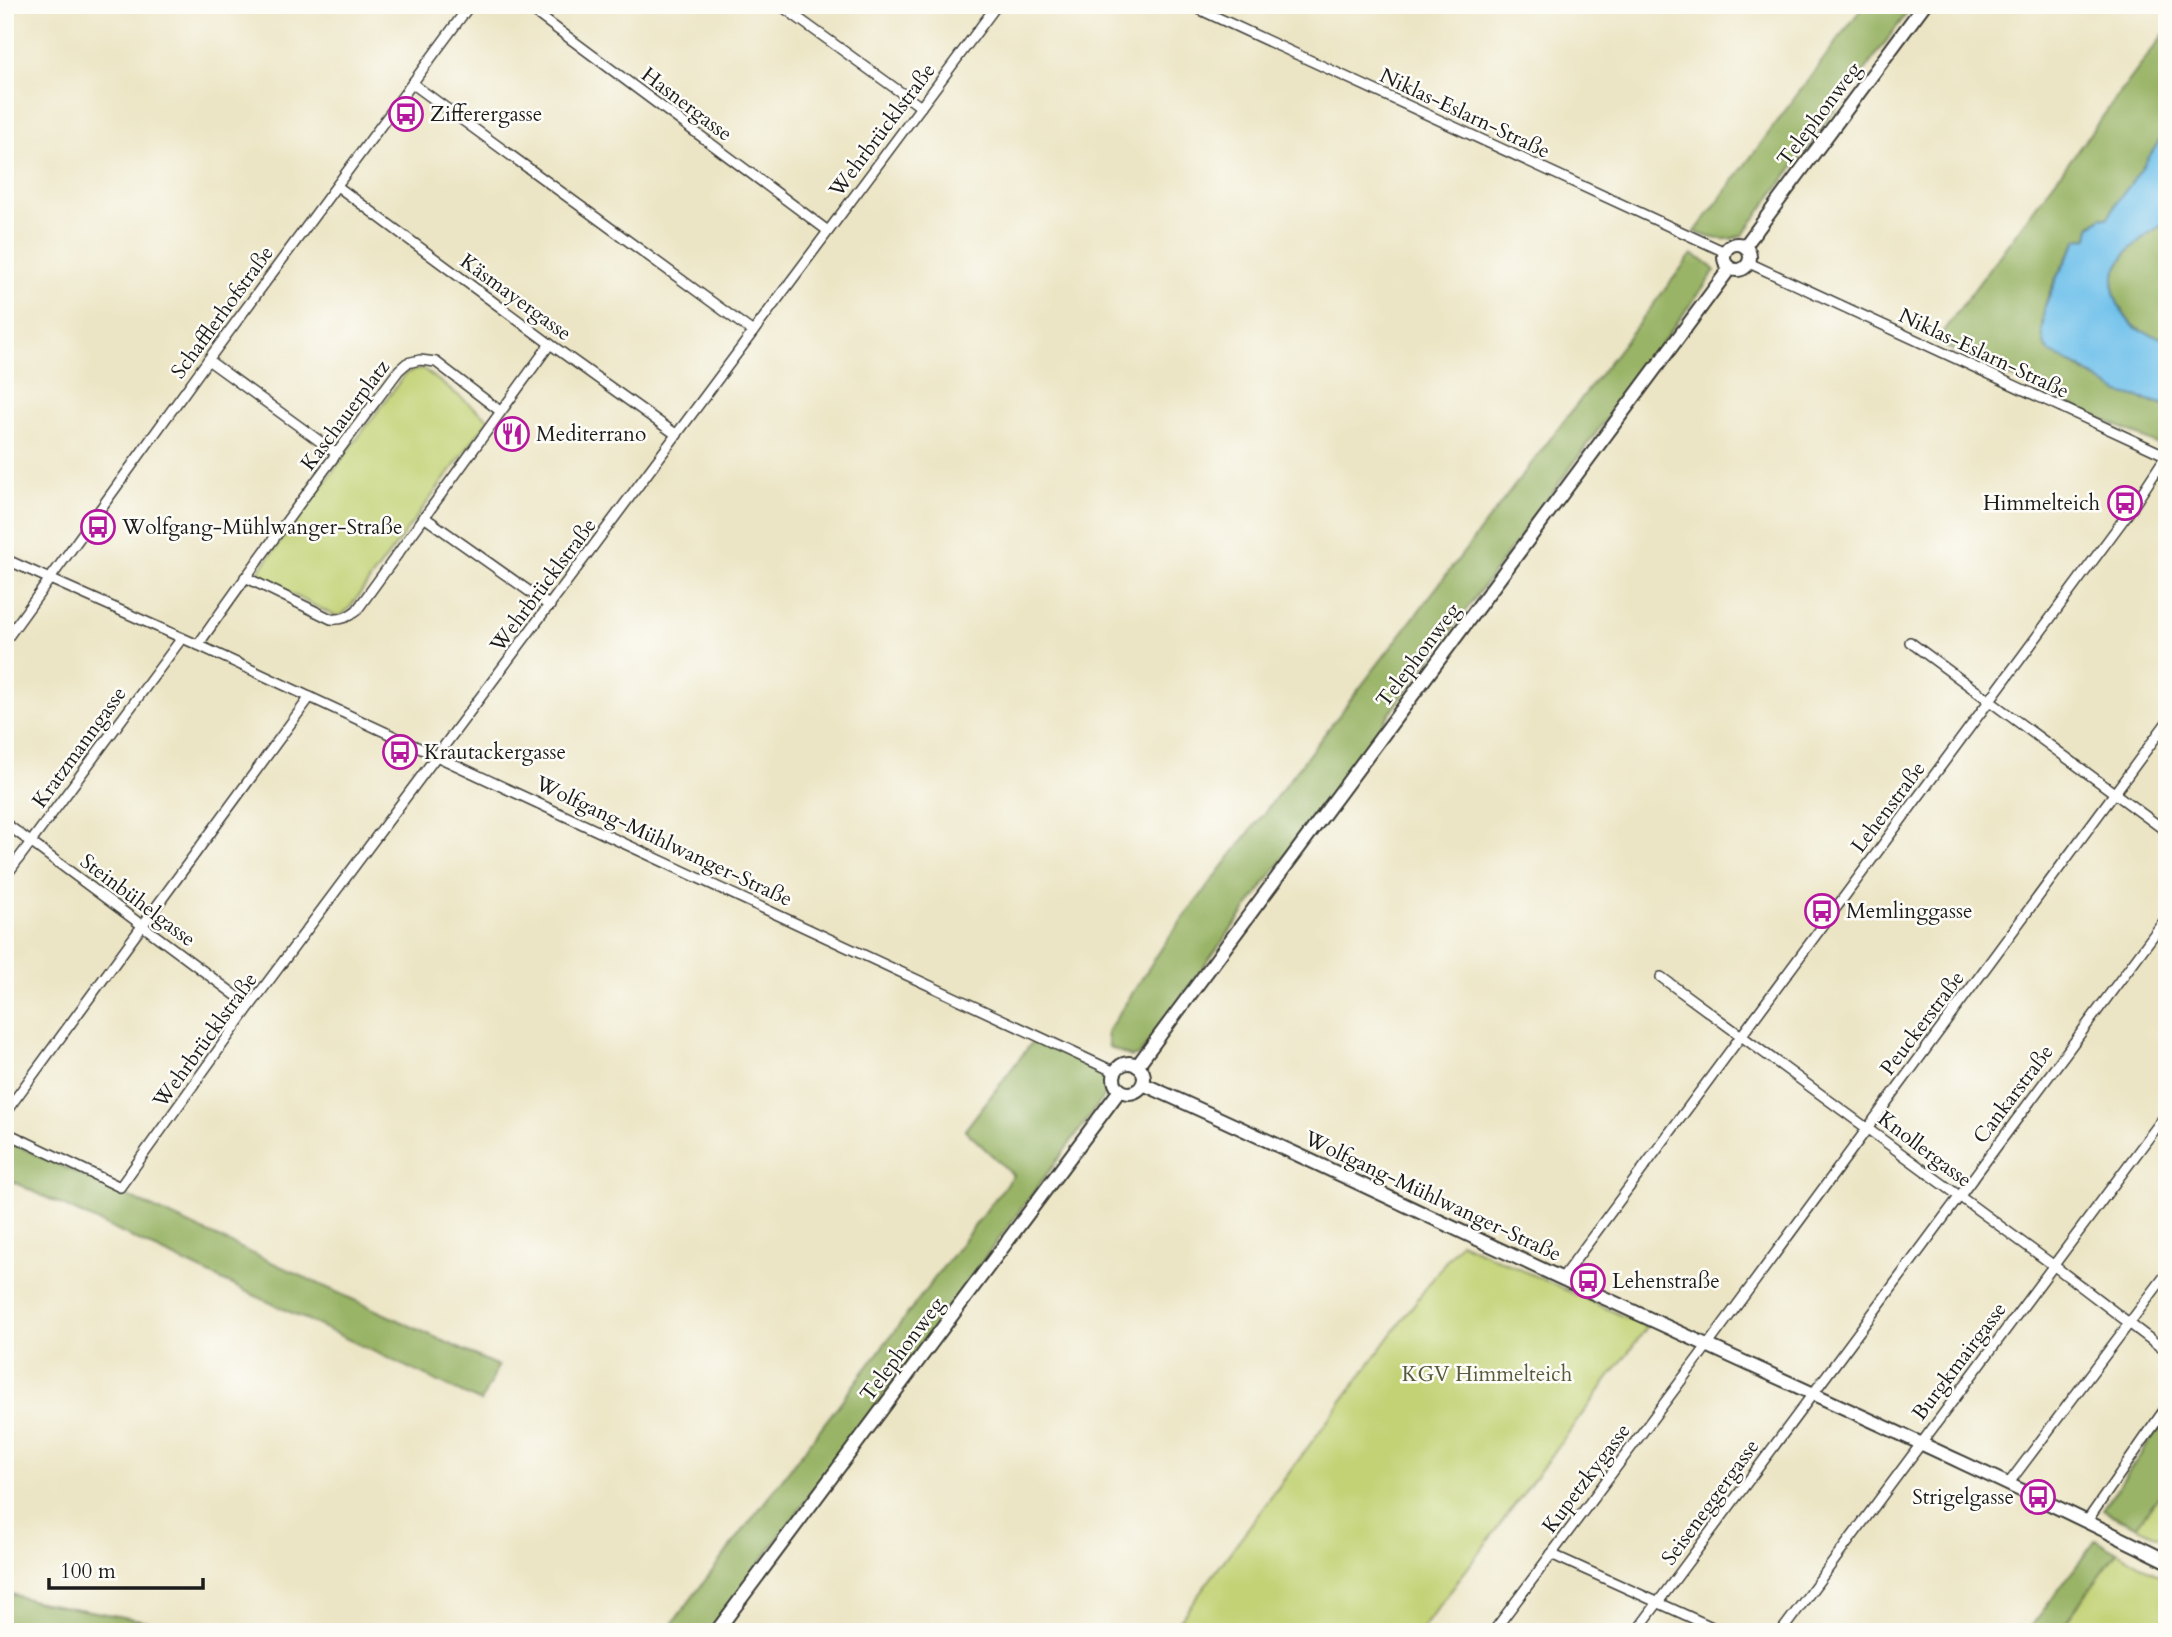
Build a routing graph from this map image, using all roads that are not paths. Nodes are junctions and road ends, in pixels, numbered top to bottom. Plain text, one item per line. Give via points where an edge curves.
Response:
1 (470, 5) edge
2 (525, 5) edge
3 (780, 5) edge
4 (997, 5) edge
5 (1190, 5) edge
6 (1924, 5) edge
7 (413, 84) junction
8 (921, 107) junction
9 (337, 186) junction
10 (828, 231) junction
11 (1745, 246) junction
12 (1725, 252) junction
13 (1749, 263) junction
14 (1730, 268) junction
15 (753, 332) junction
16 (550, 344) junction
17 (208, 360) junction
18 (500, 411) junction
19 (677, 435) junction
20 (336, 453) junction
21 (2166, 456) edge
22 (424, 517) junction
23 (5, 559) edge
24 (245, 577) junction
25 (50, 580) junction
26 (550, 606) junction
27 (182, 638) junction
28 (5, 641) edge
29 (1910, 642) dead end
30 (198, 645) junction
31 (310, 697) junction
32 (1989, 700) junction
33 (2167, 722) edge
34 (436, 757) junction
35 (2114, 793) junction
36 (5, 823) edge
37 (2167, 832) edge
38 (31, 842) junction
39 (5, 877) edge
40 (2167, 917) edge
41 (143, 925) junction
42 (1661, 977) dead end
43 (250, 1006) junction
44 (1740, 1034) junction
45 (1138, 1066) junction
46 (1115, 1072) junction
47 (1143, 1084) junction
48 (1120, 1090) junction
49 (5, 1113) edge
50 (2167, 1113) edge
51 (1867, 1127) junction
52 (5, 1132) edge
53 (1959, 1196) junction
54 (2053, 1265) junction
55 (2167, 1273) edge
56 (1562, 1278) junction
57 (2129, 1323) junction
58 (1707, 1346) junction
59 (2167, 1352) edge
60 (1812, 1392) junction
61 (2167, 1406) edge
62 (1921, 1443) junction
63 (2009, 1483) junction
64 (2087, 1521) junction
65 (1551, 1554) junction
66 (2167, 1561) edge
67 (1658, 1602) junction
68 (716, 1632) edge
69 (1493, 1632) edge
70 (1636, 1632) edge
71 (1723, 1632) edge
72 (1781, 1632) edge

1 - 7 street, Schafflerhofstraße
2 - 10 street, Hasnergasse
3 - 8 street
4 - 8 street, Wehrbrücklstraße
5 - 12 street, Niklas-Eslarn-Straße
6 - 11 street, Telephonweg
7 - 9 street, Schafflerhofstraße
7 - 15 street
8 - 10 street, Wehrbrücklstraße
9 - 16 street, Käsmayergasse
9 - 17 street, Schafflerhofstraße
10 - 15 street, Wehrbrücklstraße
11 - 12 street via 1732,245
11 - 13 street
12 - 14 street
13 - 14 street via 1739,270
13 - 21 street, Niklas-Eslarn-Straße
14 - 45 street, Telephonweg
15 - 19 street, Wehrbrücklstraße
16 - 18 street
16 - 19 street, Käsmayergasse
17 - 20 street
17 - 25 street, Schafflerhofstraße
18 - 20 street, Kaschauerplatz via 436,362 407,363
18 - 22 street
19 - 26 street, Wehrbrücklstraße
20 - 24 street, Kaschauerplatz
21 - 32 street, Lehenstraße
22 - 24 street via 357,610 340,620
22 - 26 street
23 - 25 street, Wolfgang-Mühlwanger-Straße
24 - 30 street, Kaschauerplatz
25 - 27 street, Wolfgang-Mühlwanger-Straße
25 - 28 street, Schafflerhofstraße
26 - 34 street, Wehrbrücklstraße
27 - 30 street, Wolfgang-Mühlwanger-Straße
27 - 38 street, Kratzmanngasse
29 - 32 street
30 - 31 street, Wolfgang-Mühlwanger-Straße
31 - 34 street, Wolfgang-Mühlwanger-Straße
31 - 41 street
32 - 35 street
32 - 44 street, Lehenstraße
33 - 35 street, Peuckerstraße
34 - 43 street, Wehrbrücklstraße
34 - 46 street, Wolfgang-Mühlwanger-Straße
35 - 37 street
35 - 51 street, Peuckerstraße
36 - 38 street, Steinbühelgasse
38 - 39 street, Kratzmanngasse
38 - 41 street, Steinbühelgasse
40 - 53 street, Cankarstraße
41 - 43 street, Steinbühelgasse
41 - 49 street
42 - 44 street, Knollergasse
43 - 52 street, Wehrbrücklstraße via 120,1187
44 - 51 street, Knollergasse
44 - 56 street, Lehenstraße
45 - 46 street via 1125,1063
45 - 47 street via 1144,1074
46 - 48 street
47 - 48 street via 1135,1092
47 - 56 street, Wolfgang-Mühlwanger-Straße
48 - 68 street, Telephonweg
50 - 54 street, Burgkmairgasse
51 - 53 street, Knollergasse
51 - 58 street, Peuckerstraße
53 - 54 street, Knollergasse
53 - 60 street, Cankarstraße
54 - 57 street, Knollergasse
54 - 62 street, Burgkmairgasse
55 - 57 street
56 - 58 street, Wolfgang-Mühlwanger-Straße
57 - 59 street, Knollergasse
57 - 63 street
58 - 60 street, Wolfgang-Mühlwanger-Straße
58 - 65 street, Kupetzkygasse
60 - 62 street, Wolfgang-Mühlwanger-Straße
60 - 67 street, Seiseneggergasse
61 - 64 street
62 - 63 street, Wolfgang-Mühlwanger-Straße
62 - 72 street, Burgkmairgasse
63 - 64 street, Wolfgang-Mühlwanger-Straße
64 - 66 street, Wolfgang-Mühlwanger-Straße
65 - 67 street
65 - 69 street, Kupetzkygasse
67 - 70 street, Seiseneggergasse
67 - 71 street

